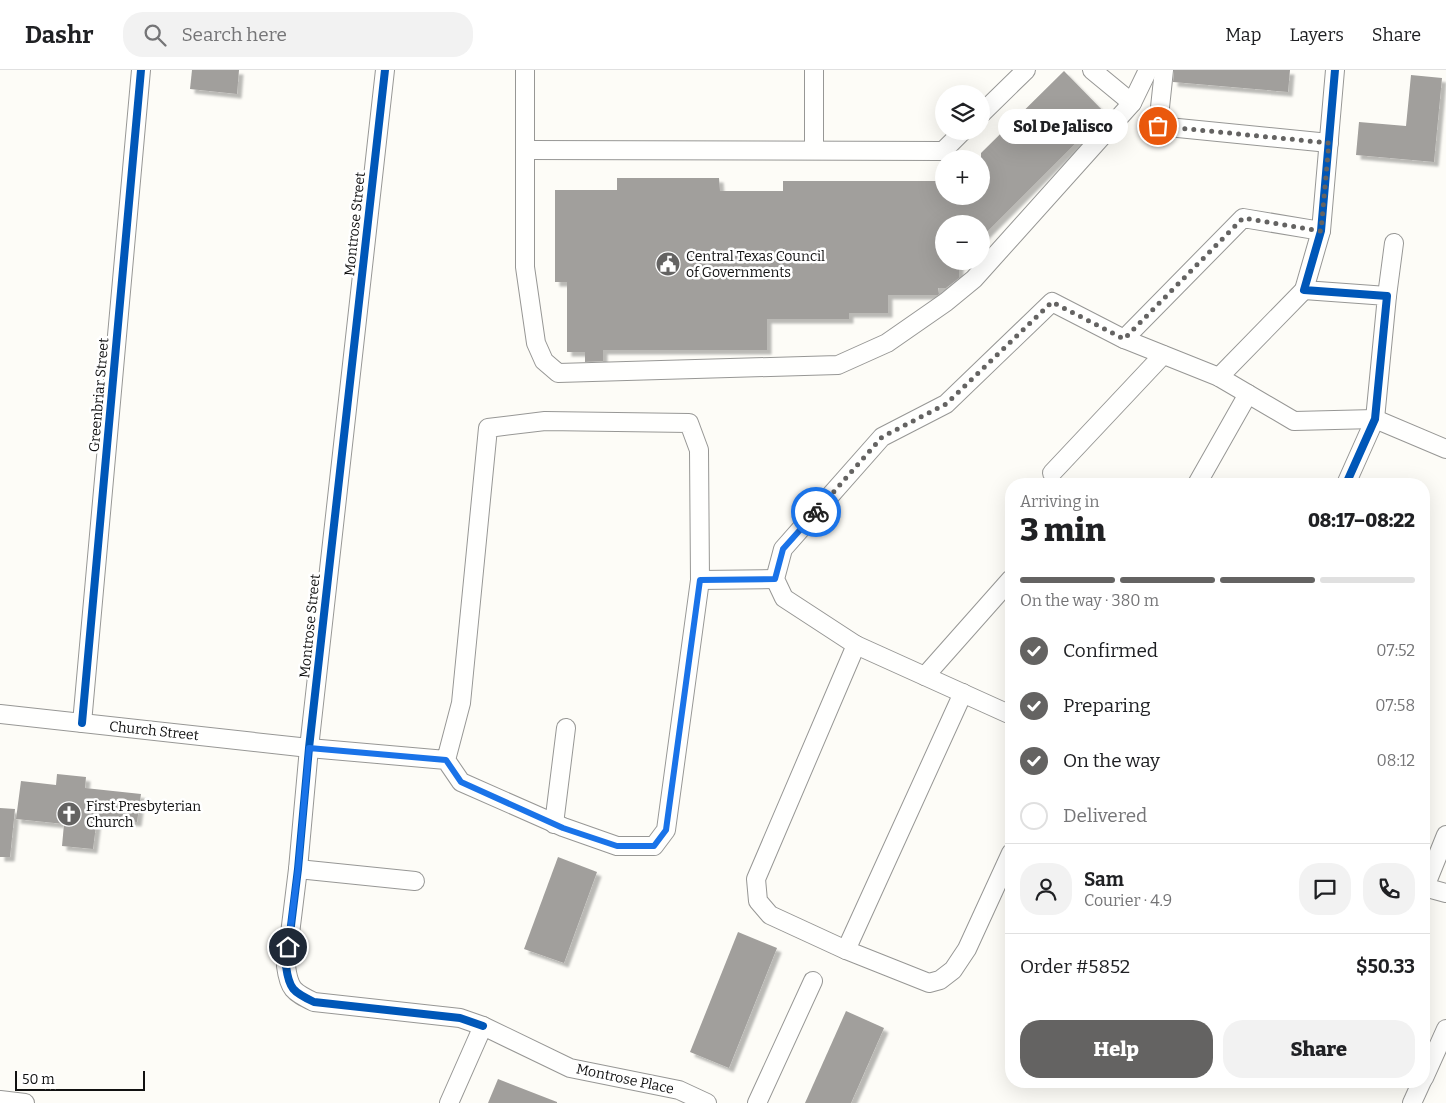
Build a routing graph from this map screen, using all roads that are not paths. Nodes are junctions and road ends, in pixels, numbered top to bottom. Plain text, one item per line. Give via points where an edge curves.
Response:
1 (141, 70) edge
2 (385, 70) edge
3 (525, 70) edge
4 (814, 70) edge
5 (1026, 70) edge
6 (1092, 70) edge
7 (1148, 70) edge
8 (1164, 70) edge
9 (1335, 70) edge
10 (1132, 103) junction
11 (990, 105) edge
12 (954, 140) edge
13 (1329, 143) junction
14 (525, 150) junction
15 (814, 150) junction
16 (1321, 231) junction
17 (1394, 243) dead end
18 (1304, 290) junction
19 (1387, 296) junction
20 (1124, 339) junction
21 (1163, 355) junction
22 (1219, 377) junction
23 (1248, 394) junction
24 (1375, 419) junction
25 (1446, 449) edge
26 (1052, 473) dead end
27 (1200, 478) edge
28 (1349, 478) edge
29 (775, 579) junction
30 (700, 580) junction
31 (1005, 586) edge
32 (856, 645) junction
33 (925, 676) junction
34 (963, 693) junction
35 (1005, 712) edge
36 (0, 714) edge
37 (82, 723) junction
38 (566, 728) dead end
39 (309, 748) junction
40 (446, 760) junction
41 (554, 824) junction
42 (1446, 836) edge
43 (1005, 866) edge
44 (298, 869) junction
45 (1430, 874) edge
46 (414, 881) dead end
47 (1430, 889) edge
48 (1446, 893) edge
49 (846, 950) junction
50 (813, 982) dead end
51 (483, 1026) junction
52 (1446, 1029) edge
53 (1430, 1064) edge
54 (1419, 1088) edge
55 (0, 1100) edge
56 (25, 1103) edge
57 (449, 1103) edge
58 (707, 1103) edge
59 (757, 1103) edge
60 (1412, 1103) edge

1 - 37 street, Greenbriar Street
2 - 39 street, Montrose Street
3 - 14 street
4 - 15 street
5 - 11 street
6 - 10 street
7 - 10 street
8 - 13 street via 1158,126
9 - 13 street
10 - 14 street via 974,279 887,343 838,365 558,373 544,361 536,343 525,267
12 - 15 street via 943,151
13 - 16 street
14 - 15 street
16 - 18 street
16 - 20 street via 1243,218
17 - 19 street
18 - 19 street
18 - 22 street
19 - 24 street
20 - 21 street
20 - 29 street via 1052,302 946,404 882,437 783,549
21 - 22 street
21 - 26 street
22 - 23 street
23 - 24 street via 1294,421
23 - 27 street
24 - 25 street
24 - 28 street
29 - 30 street
29 - 32 street via 784,598
30 - 40 street via 699,450 688,423 545,421 488,428 461,703
30 - 41 street via 666,830 654,846 617,846
31 - 33 street
32 - 33 street
32 - 49 street via 756,879 758,901 770,915
33 - 34 street
34 - 35 street
34 - 49 street
36 - 37 street, Church Street
37 - 39 street, Church Street
38 - 41 street
39 - 40 street, Church Street
39 - 44 street, Montrose Street
40 - 41 street via 461,782
42 - 45 street
43 - 49 street via 967,948 953,970 940,980 929,983
44 - 46 street
44 - 51 street, Montrose Street via 286,966 288,982 298,994 314,1002 460,1018
47 - 48 street
50 - 59 street
51 - 57 street
51 - 58 street, Montrose Place via 570,1068 679,1090
52 - 53 street
54 - 60 street
55 - 56 street

